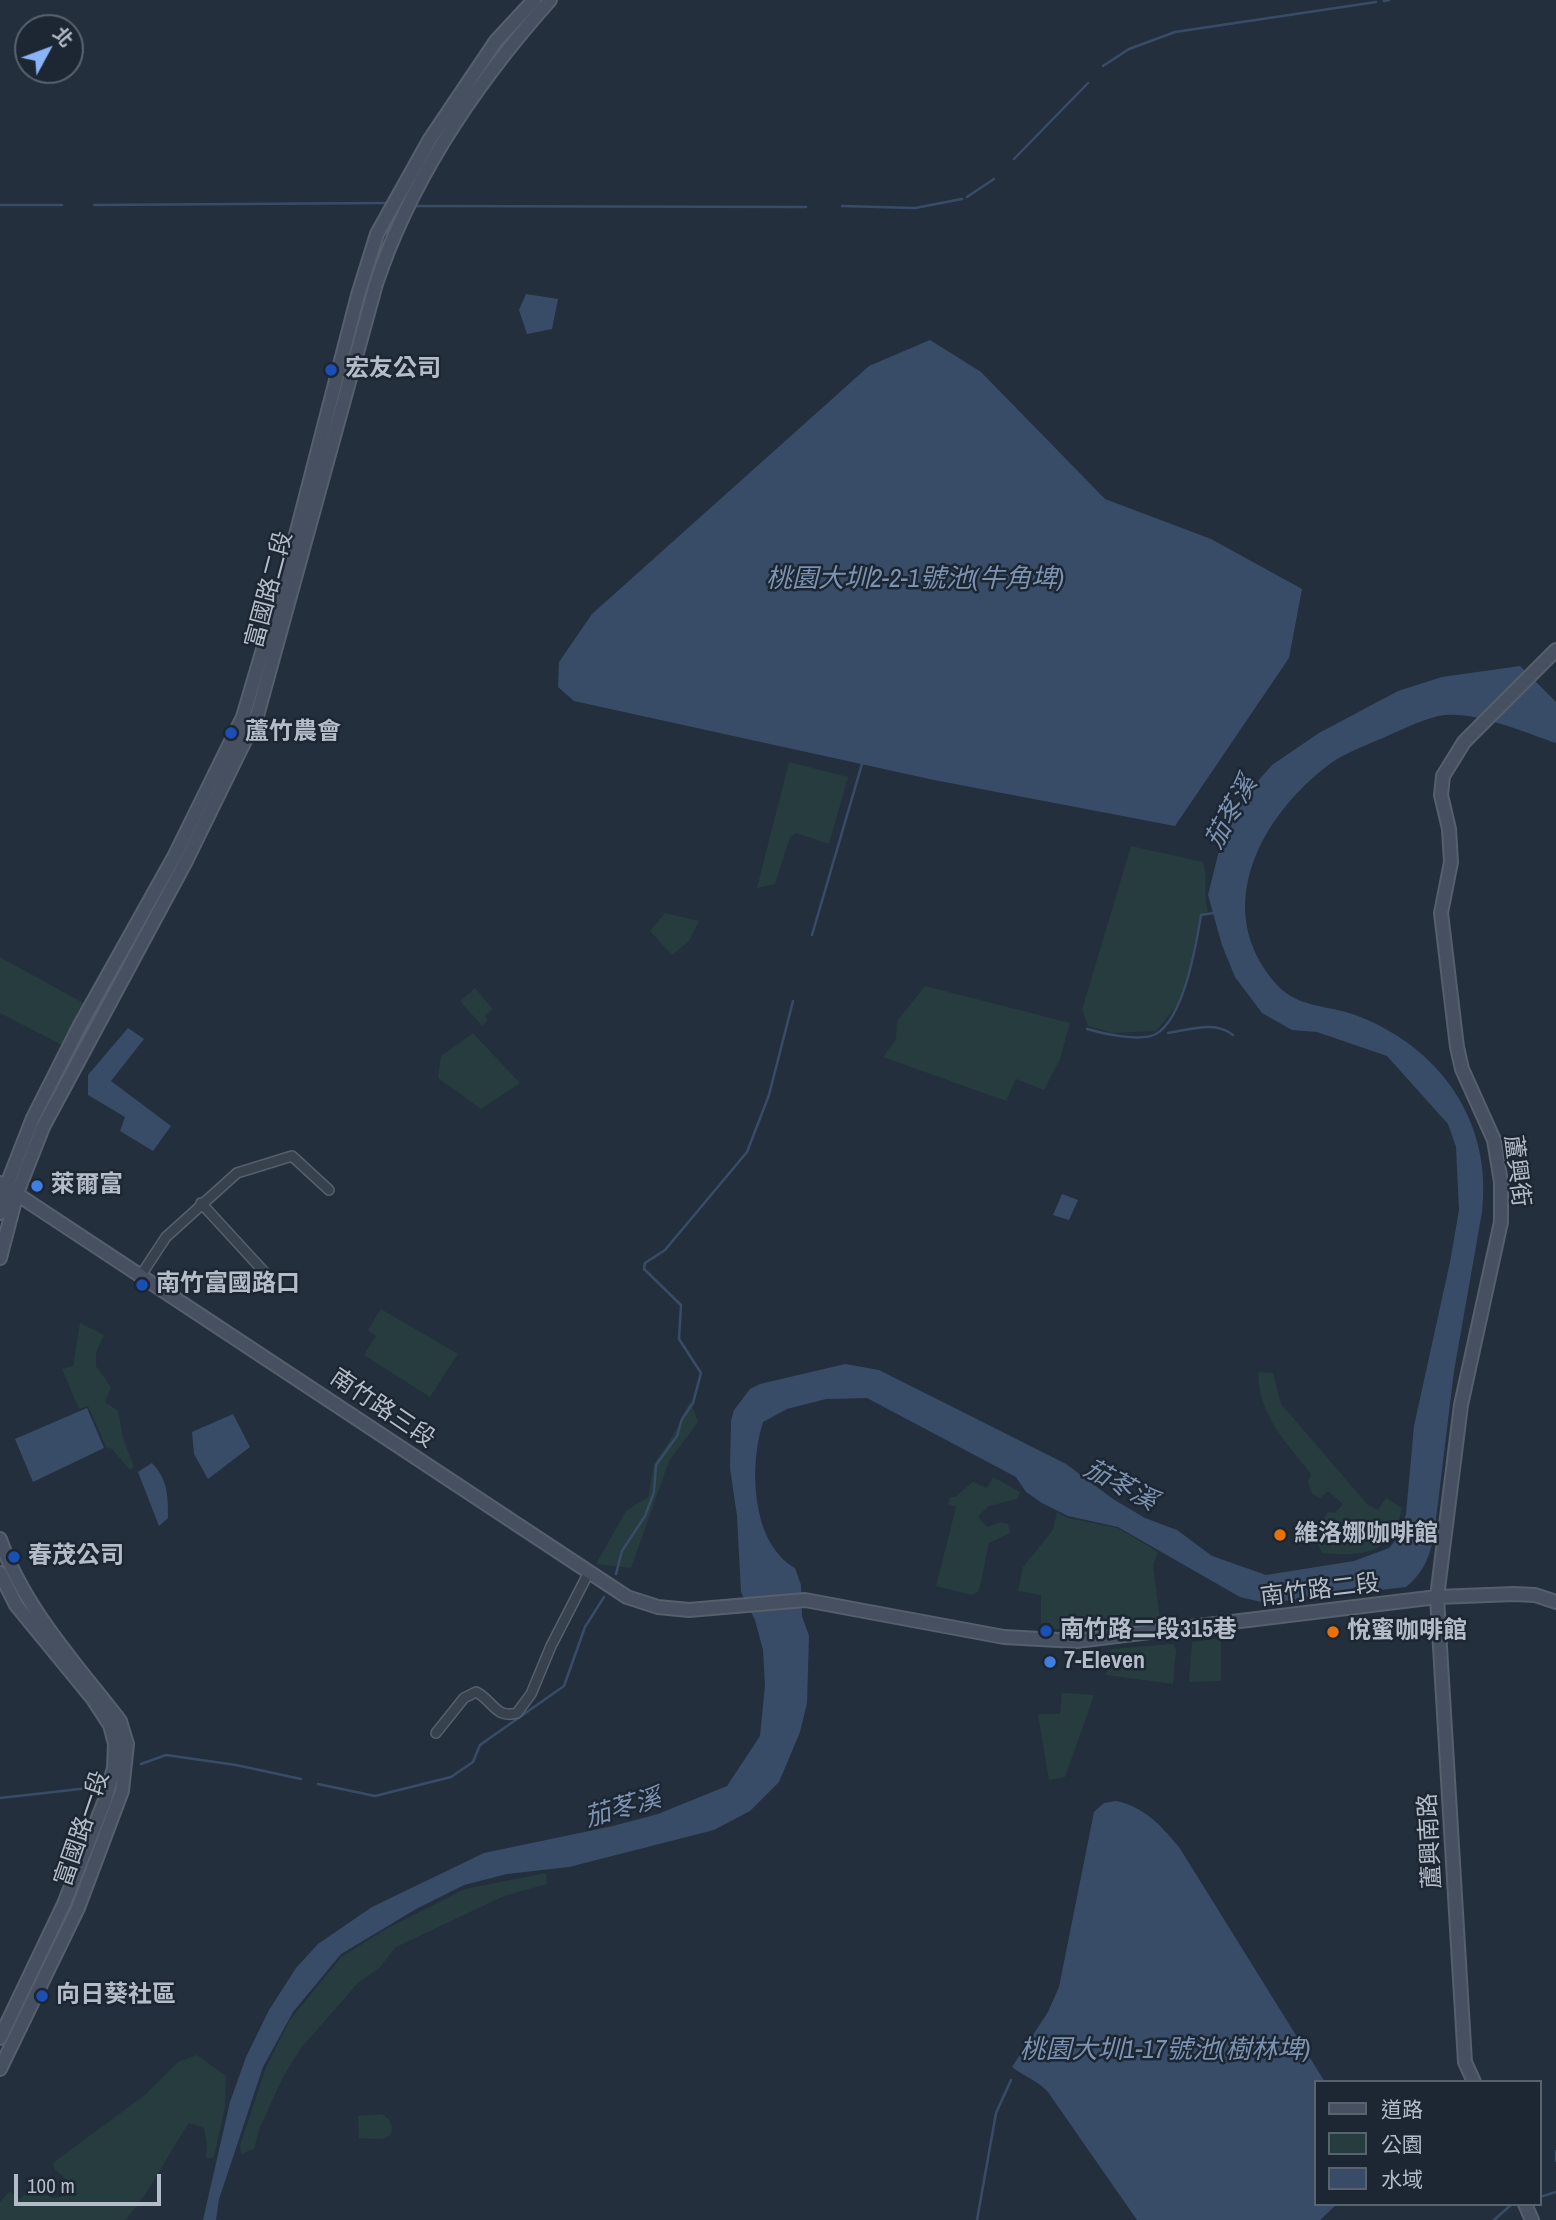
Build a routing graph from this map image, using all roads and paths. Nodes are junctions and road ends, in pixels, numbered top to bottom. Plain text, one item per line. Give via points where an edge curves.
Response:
1 (534, 0) edge
2 (550, 0) edge
3 (1556, 650) edge
4 (8, 1188) edge
5 (329, 1190) dead end
6 (201, 1203) junction
7 (0, 1213) edge
8 (0, 1258) edge
9 (141, 1275) junction
10 (268, 1276) dead end
11 (0, 1539) edge
12 (590, 1572) junction
13 (0, 1573) edge
14 (1437, 1597) junction
15 (805, 1600) joint
16 (1556, 1602) edge
17 (436, 1734) dead end
18 (0, 2038) edge
19 (0, 2069) edge
20 (1473, 2080) edge

1 - 4 street, 富國路二段 via 496,41 430,139 377,234 243,717 174,857 33,1118
2 - 4 street, 富國路二段 via 466,106 390,242 257,716 186,863
3 - 14 street, 蘆興街 via 1479,725 1443,776 1441,794 1451,862 1441,913 1457,1047 1494,1140 1501,1222 1461,1405
4 - 7 street
4 - 8 street
4 - 9 street, 南竹路三段
5 - 6 street via 292,1156 237,1173
6 - 9 street via 166,1237
6 - 10 street
9 - 12 street, 南竹路三段
11 - 19 street, 富國路一段 via 29,1597 120,1720 127,1744 122,1791 78,1908
12 - 15 street, 南竹路三段 via 627,1597 658,1607 689,1611
12 - 17 street via 531,1694 517,1713 500,1713 476,1692 464,1698
13 - 18 street, 富國路一段 via 16,1605 93,1699 115,1744 105,1800 69,1891
14 - 15 street, 南竹路二段 via 1076,1641 1004,1637
14 - 16 street, 南竹路二段 via 1514,1594
14 - 20 street, 蘆興南路 via 1465,2062

